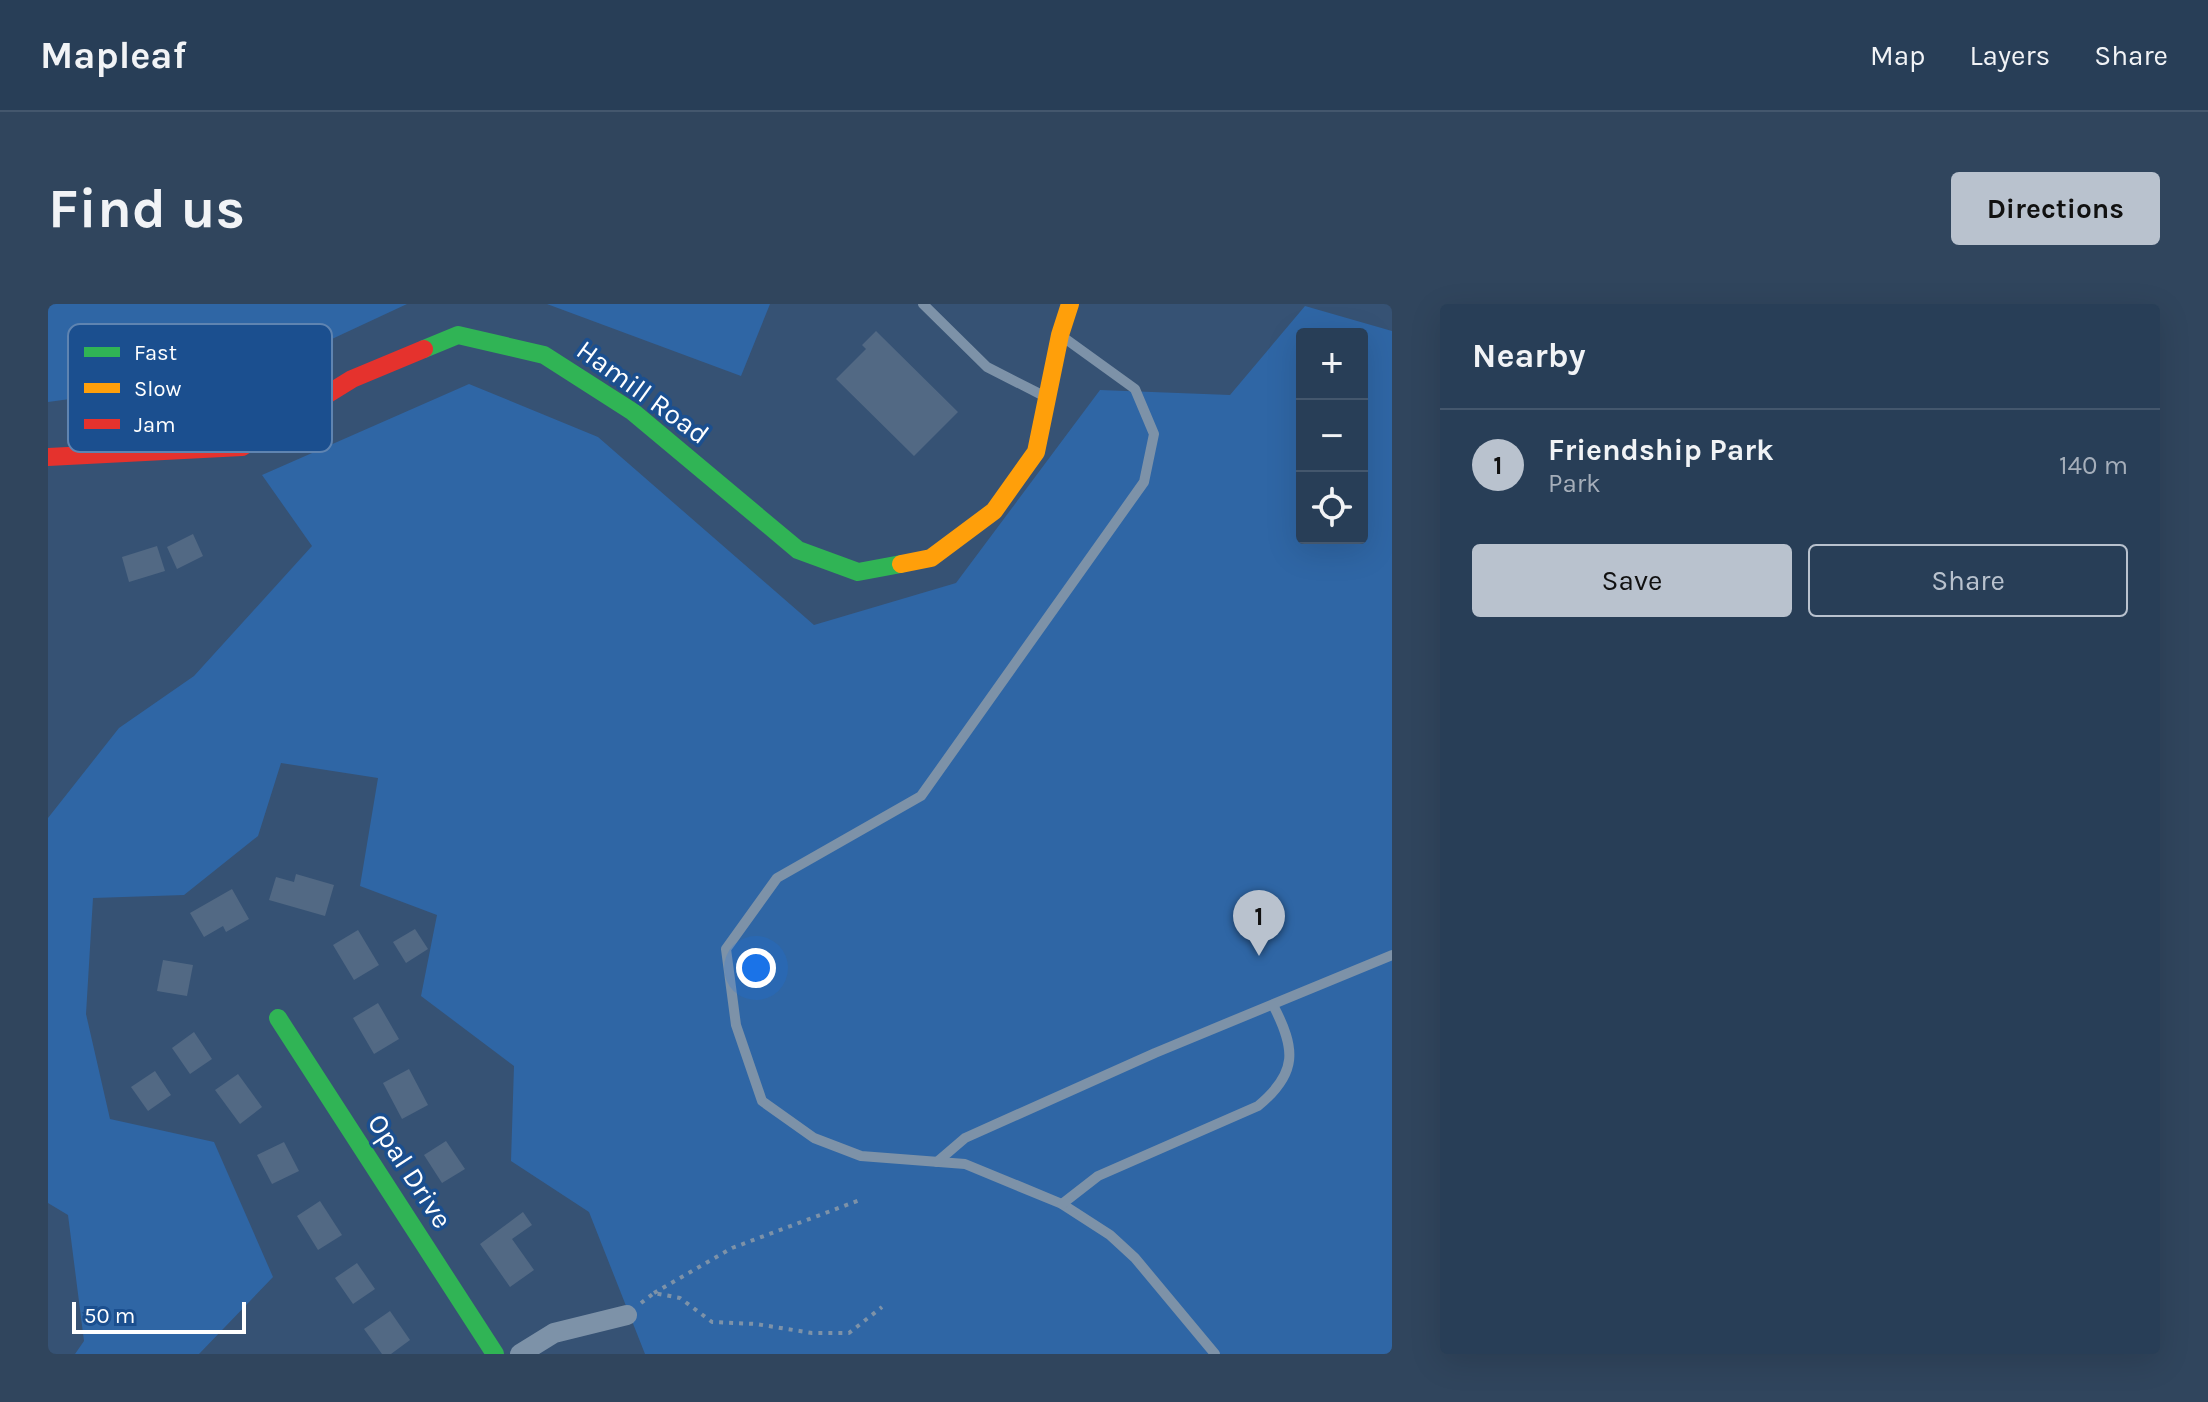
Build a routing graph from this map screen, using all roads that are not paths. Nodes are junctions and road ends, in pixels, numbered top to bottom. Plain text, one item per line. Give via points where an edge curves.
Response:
1 (923, 304) edge
2 (1070, 304) edge
3 (1060, 335) junction
4 (332, 391) edge
5 (1049, 399) junction
6 (145, 452) edge
7 (48, 457) edge
8 (1392, 955) edge
9 (1273, 1005) junction
10 (278, 1018) dead end
11 (937, 1162) junction
12 (1062, 1204) junction
13 (632, 1311) road end
14 (495, 1354) edge
15 (520, 1354) edge
16 (1215, 1354) edge

1 - 5 lane via 987,367
2 - 3 street, Hamill Road
3 - 5 street, Hamill Road
3 - 11 lane via 1135,389 1154,434 1144,482 921,796 777,878 726,949 736,1025 762,1101 814,1138 861,1156
4 - 5 street, Hamill Road via 458,335 544,355 633,412 798,550 858,572 931,558 994,511 1036,452
6 - 7 street, Hamill Road
8 - 9 lane
9 - 11 lane via 965,1138
9 - 12 lane via 1288,1032 1290,1049 1287,1073 1278,1089 1258,1106 1098,1176
10 - 14 street, Opal Drive
11 - 12 lane via 965,1164
12 - 16 lane via 1135,1258
13 - 15 street via 554,1333

